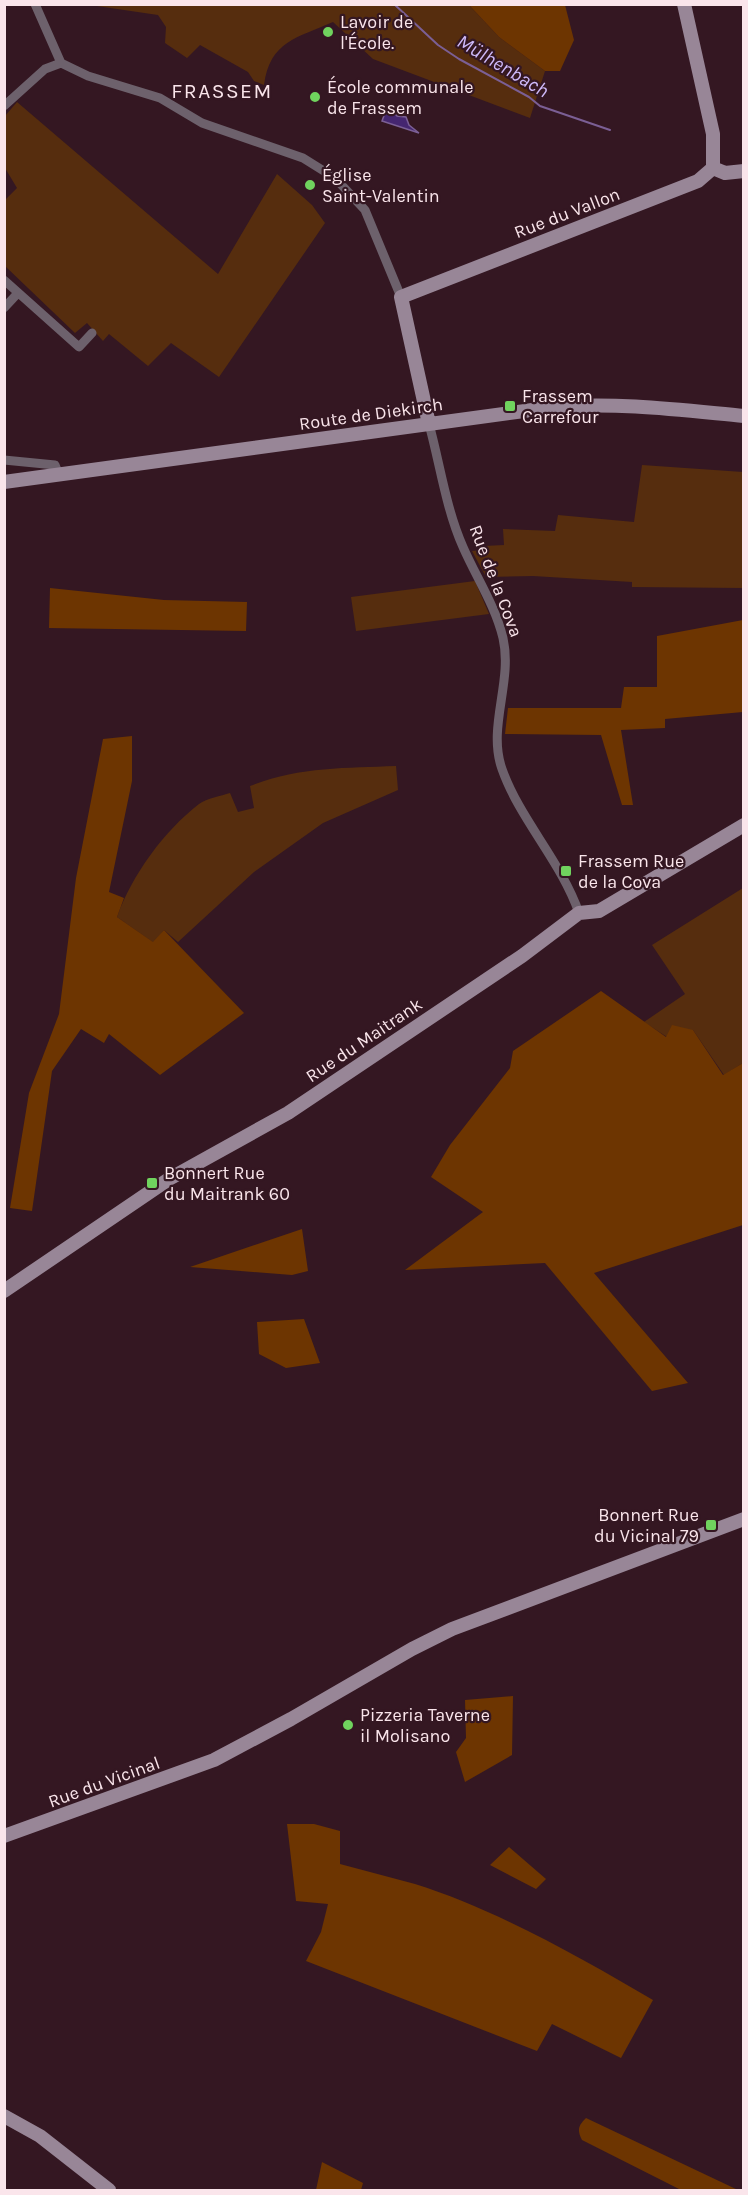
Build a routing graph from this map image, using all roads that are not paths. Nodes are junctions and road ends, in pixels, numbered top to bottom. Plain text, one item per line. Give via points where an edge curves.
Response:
1 (35, 4) edge
2 (684, 4) edge
3 (61, 63) junction
4 (4, 106) edge
5 (713, 168) junction
6 (744, 171) edge
7 (4, 280) edge
8 (18, 293) junction
9 (401, 297) junction
10 (4, 308) edge
11 (92, 333) dead end
12 (744, 416) edge
13 (429, 424) junction
14 (4, 460) edge
15 (59, 475) junction
16 (4, 482) edge
17 (744, 825) edge
18 (579, 913) junction
19 (4, 1291) edge
20 (744, 1519) edge
21 (4, 1836) edge
22 (4, 2116) edge
23 (109, 2190) edge

1 - 3 street
2 - 5 street via 713,134
3 - 4 street via 45,69
3 - 9 street via 88,76 160,98 202,123 303,158 335,178 365,210
5 - 6 street via 725,173
5 - 9 street, Rue du Vallon via 699,181
7 - 8 street
8 - 10 street
8 - 11 street via 79,347
9 - 13 street
12 - 13 street, Route de Diekirch via 599,404
13 - 15 street, Route de Diekirch
13 - 18 street, Rue de la Cova via 462,546 484,586 502,636 506,673 498,756 513,795 553,860
14 - 15 street via 55,465
15 - 16 street, Route de Diekirch
17 - 18 street, Rue du Maitrank via 599,910
18 - 19 street, Rue du Maitrank via 522,956 288,1113 169,1179
20 - 21 street, Rue du Vicinal via 452,1629 214,1760
22 - 23 street via 40,2136

